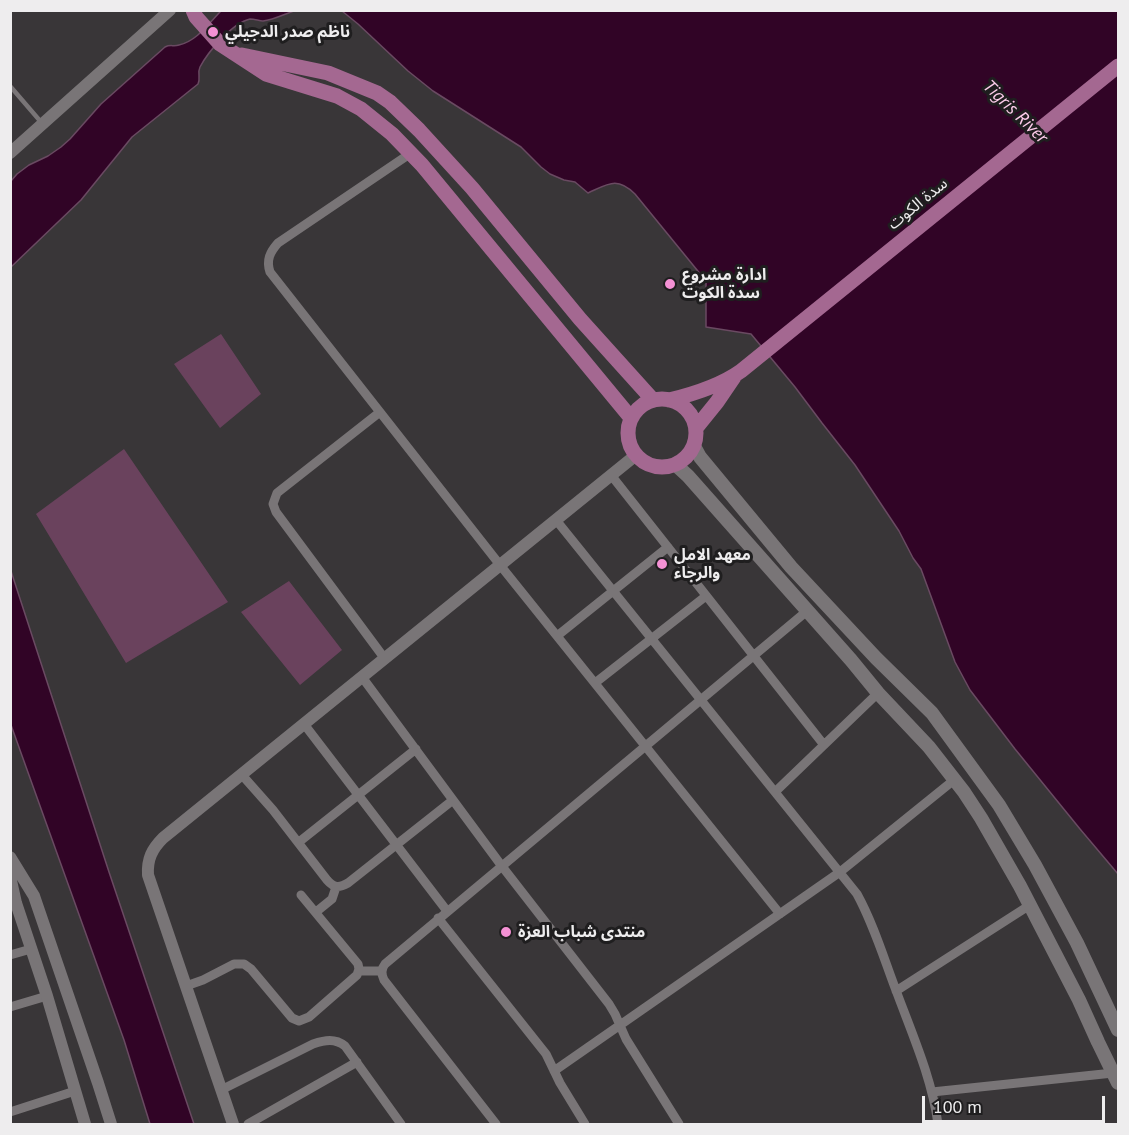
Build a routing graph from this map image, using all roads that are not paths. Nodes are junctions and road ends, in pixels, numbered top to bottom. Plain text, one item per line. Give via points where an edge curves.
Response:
1 (170, 10) edge
2 (195, 14) edge
3 (234, 53) junction
4 (1119, 66) edge
5 (10, 87) edge
6 (43, 124) junction
7 (10, 153) edge
8 (411, 153) junction
9 (738, 373) junction
10 (653, 400) junction
11 (669, 400) junction
12 (380, 412) junction
13 (631, 418) junction
14 (696, 428) junction
15 (694, 446) junction
16 (636, 455) junction
17 (676, 465) junction
18 (611, 475) junction
19 (555, 520) junction
20 (668, 547) junction
21 (500, 565) junction
22 (612, 590) junction
23 (706, 596) junction
24 (807, 611) junction
25 (556, 636) junction
26 (652, 638) junction
27 (866, 646) junction
28 (754, 655) junction
29 (385, 659) junction
30 (851, 660) junction
31 (362, 677) junction
32 (595, 683) junction
33 (878, 693) junction
34 (701, 699) junction
35 (304, 724) junction
36 (645, 746) junction
37 (824, 746) junction
38 (416, 750) junction
39 (242, 775) junction
40 (954, 780) junction
41 (776, 792) junction
42 (359, 795) junction
43 (453, 800) junction
44 (298, 842) junction
45 (396, 844) junction
46 (10, 857) edge
47 (501, 865) junction
48 (840, 872) junction
49 (10, 876) edge
50 (336, 887) junction
51 (301, 895) dead end
52 (13, 904) edge
53 (1030, 905) junction
54 (447, 911) junction
55 (315, 912) junction
56 (780, 914) junction
57 (438, 918) junction
58 (31, 949) junction
59 (10, 955) edge
60 (359, 970) junction
61 (382, 971) junction
62 (186, 986) junction
63 (896, 991) junction
64 (47, 996) junction
65 (10, 1007) edge
66 (620, 1025) junction
67 (1119, 1030) edge
68 (357, 1062) junction
69 (555, 1071) junction
70 (1116, 1078) edge
71 (221, 1090) junction
72 (75, 1091) junction
73 (932, 1092) junction
74 (10, 1112) edge
75 (85, 1125) edge
76 (111, 1125) edge
77 (233, 1125) edge
78 (248, 1125) edge
79 (402, 1125) edge
80 (496, 1125) edge
81 (585, 1125) edge
82 (679, 1125) edge
83 (938, 1125) edge

1 - 6 street
2 - 3 main road via 220,44
3 - 8 main road via 266,74 338,96 361,109
3 - 10 main road via 328,73 390,102 472,188
4 - 9 main road, سدة الكوت
5 - 6 lane
6 - 7 street
8 - 12 street via 278,243 268,261 270,272
8 - 13 main road
9 - 11 main road via 703,390
9 - 14 main road
10 - 11 main road
10 - 13 main road
11 - 14 main road via 687,410
12 - 21 street
12 - 29 street via 278,493 273,504
13 - 16 main road via 628,437
14 - 15 main road
15 - 17 main road
15 - 27 main road via 791,567
16 - 17 main road via 654,467
16 - 18 street
17 - 24 main road
18 - 19 street
18 - 20 street
19 - 21 street
19 - 22 street
20 - 22 street
20 - 23 street
21 - 25 street
21 - 29 street
22 - 25 street
22 - 26 street
23 - 26 street
23 - 28 street
24 - 28 street
24 - 30 main road
25 - 32 street
26 - 32 street
26 - 34 street
27 - 30 main road
27 - 67 main road via 932,713 999,805 1077,943
28 - 34 street
28 - 37 street
29 - 31 street
30 - 33 main road
31 - 35 street
31 - 38 street
32 - 36 street
33 - 37 street
33 - 40 main road
34 - 36 street
34 - 41 street
35 - 39 street
35 - 42 street
36 - 47 street
36 - 56 street
37 - 41 street
38 - 42 street
38 - 43 street
39 - 44 street
39 - 62 street via 163,838 150,856 148,875
40 - 48 street
40 - 53 main road via 981,818
41 - 48 street
42 - 44 street
42 - 45 street
43 - 45 street
43 - 47 street
44 - 50 street
45 - 50 street via 348,883
45 - 54 street
46 - 76 street via 34,896
47 - 54 street
47 - 66 street via 609,1004
48 - 56 street
48 - 63 street via 863,906
49 - 52 street
50 - 55 street via 332,899
51 - 55 street
52 - 58 street
53 - 63 street
53 - 70 main road
54 - 57 street
55 - 60 street
56 - 66 street
57 - 61 street via 389,959
57 - 69 street via 546,1054
58 - 59 street
58 - 64 street
60 - 61 street
60 - 62 street via 309,1017 299,1021 244,964 234,964
61 - 80 street via 384,980
62 - 71 street
63 - 73 street
64 - 65 street
64 - 72 street
66 - 69 street
66 - 82 street
68 - 71 street via 341,1043 324,1041
68 - 78 street
68 - 79 street
69 - 81 street
70 - 73 street
71 - 77 street
72 - 74 street
72 - 75 street
73 - 83 street

